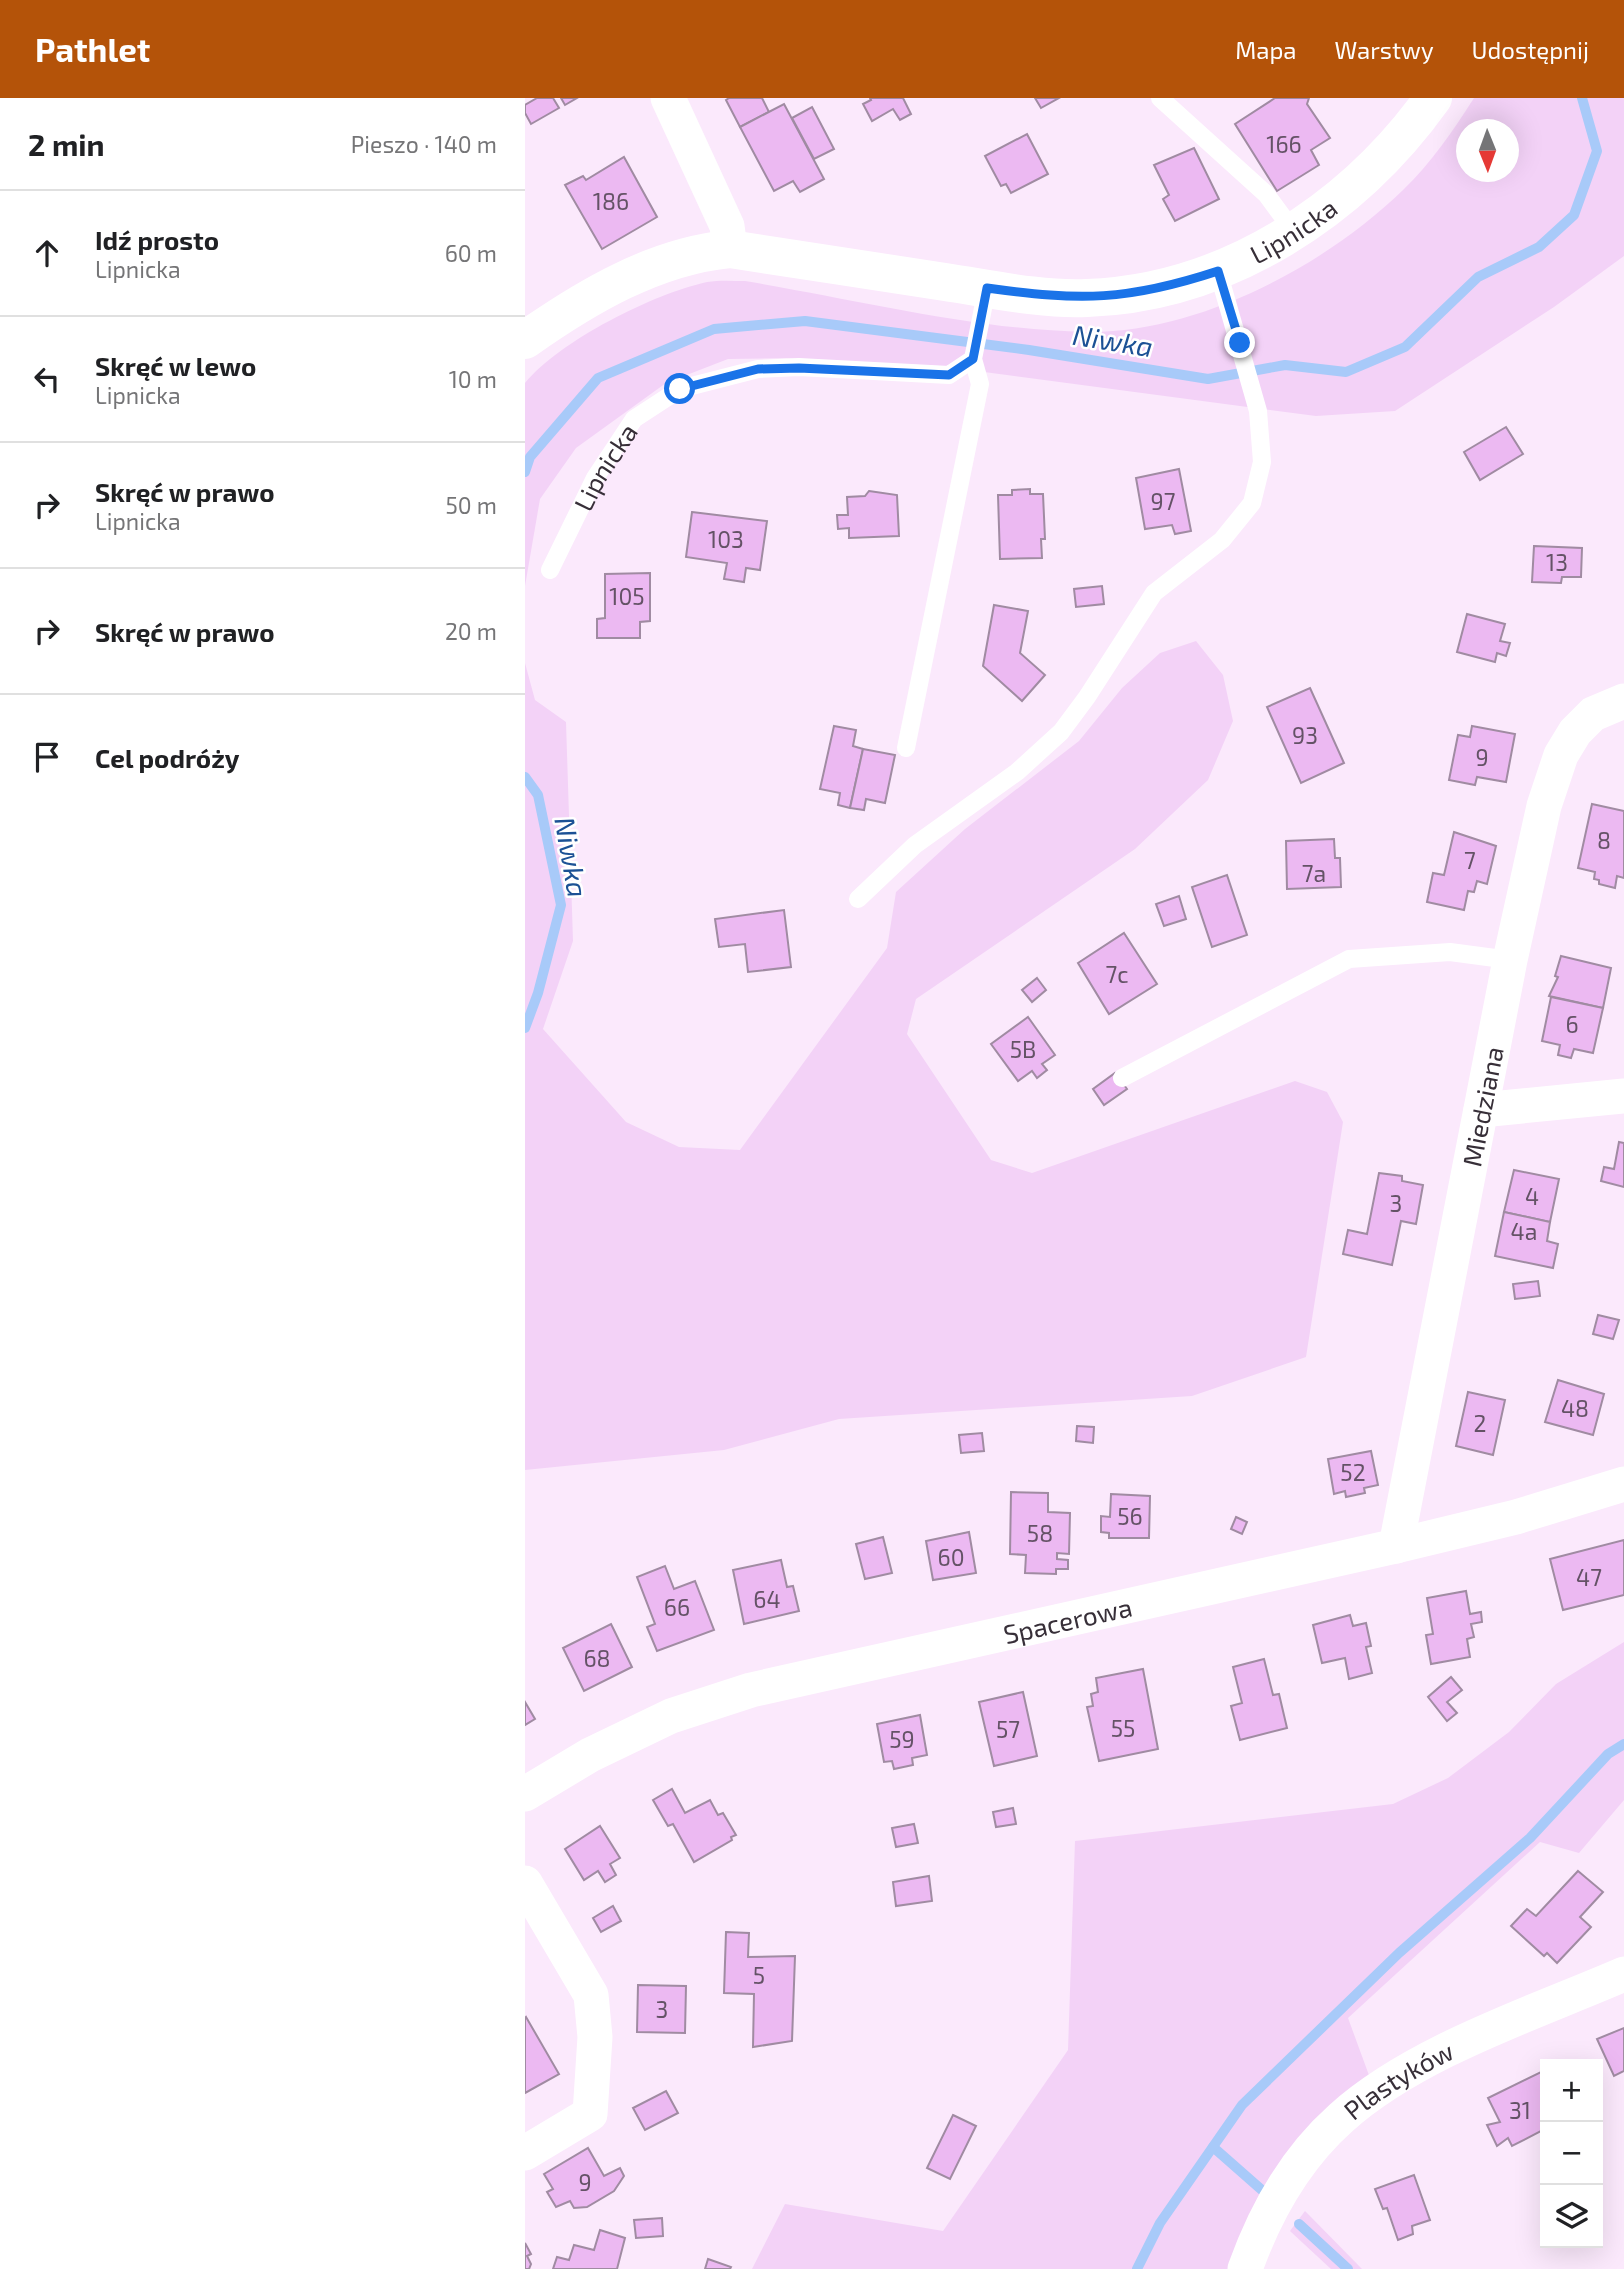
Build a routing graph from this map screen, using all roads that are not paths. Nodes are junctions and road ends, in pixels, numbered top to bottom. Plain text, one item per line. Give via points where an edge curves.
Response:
1 (669, 98) edge
2 (1160, 98) edge
3 (1433, 98) edge
4 (1294, 232) junction
5 (730, 249) junction
6 (1218, 271) junction
7 (984, 299) junction
8 (525, 340) edge
9 (973, 359) junction
10 (550, 569) dead end
11 (1624, 701) edge
12 (907, 748) dead end
13 (858, 899) dead end
14 (1510, 960) junction
15 (1122, 1078) dead end
16 (1624, 1096) edge
17 (1481, 1110) junction
18 (1624, 1484) edge
19 (1396, 1546) junction
20 (525, 1794) edge
21 (525, 1883) edge
22 (1624, 1973) edge
23 (525, 2153) edge
24 (1245, 2269) edge

1 - 5 street via 727,226
2 - 4 lane via 1266,194
3 - 4 street, Lipnicka via 1393,149
4 - 6 street, Lipnicka
5 - 7 street, Lipnicka
5 - 8 street, Lipnicka via 688,255 625,279
6 - 7 street, Lipnicka via 1174,286 1114,297
6 - 13 lane via 1258,411 1262,462 1252,503 1222,540 1154,593 1061,732 1017,772 915,845
7 - 9 lane
9 - 10 lane, Lipnicka via 949,375 758,369 680,389 634,419 595,478
9 - 12 lane via 980,384
11 - 14 street, Miedziana via 1593,714 1561,755 1544,806
14 - 15 lane via 1450,952 1349,959
14 - 17 street, Miedziana
16 - 17 street
17 - 19 street, Miedziana
18 - 19 street, Spacerowa via 1516,1517
19 - 20 street, Spacerowa via 751,1690 671,1716 590,1755
21 - 23 street via 591,1995 595,2037 590,2114
22 - 24 street, Plastyków via 1415,2067 1349,2111 1286,2183 1257,2235

